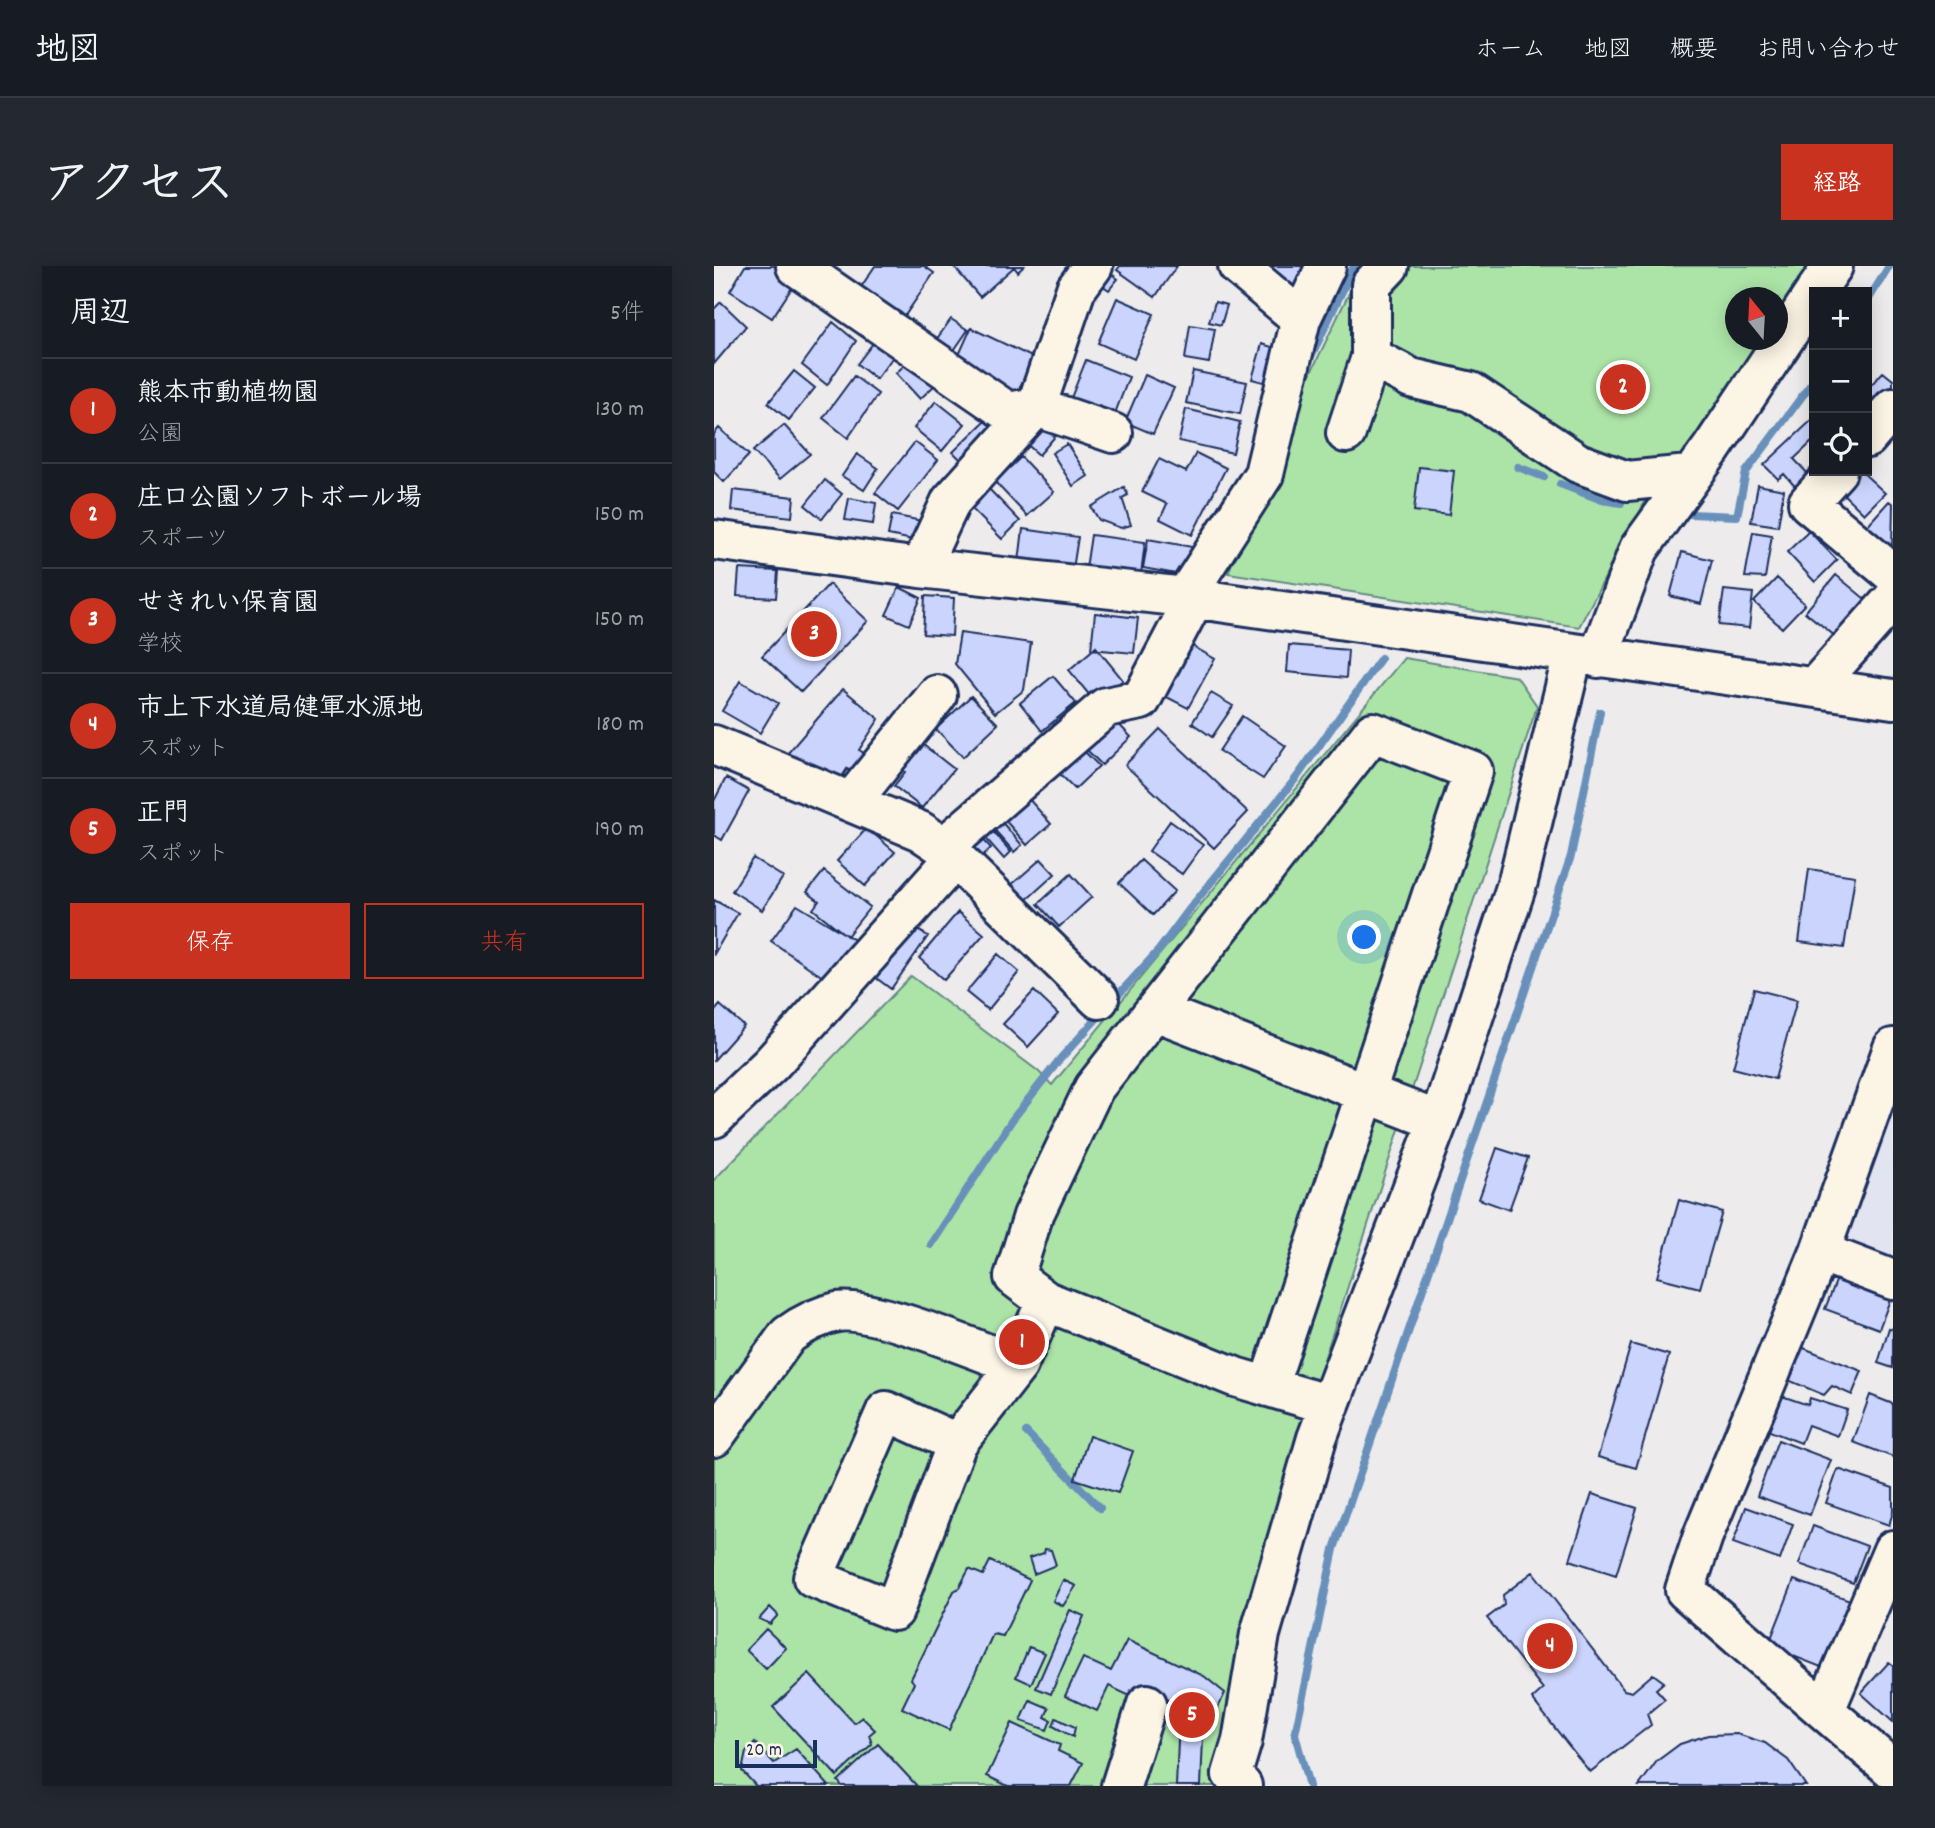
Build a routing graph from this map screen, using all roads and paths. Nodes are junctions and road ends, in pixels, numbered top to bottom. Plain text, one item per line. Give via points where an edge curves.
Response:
1 (796, 266) edge
2 (1093, 266) edge
3 (1238, 266) edge
4 (1326, 266) edge
5 (1389, 266) edge
6 (1833, 266) edge
7 (1819, 287) edge
8 (1809, 302) edge
9 (1301, 319) junction
10 (1371, 357) junction
11 (1036, 407) junction
12 (1893, 408) edge
13 (1872, 432) edge
14 (1113, 433) dead end
15 (1346, 433) dead end
16 (1689, 475) junction
17 (1832, 476) edge
18 (714, 540) edge
19 (919, 568) junction
20 (1893, 574) edge
21 (1189, 598) junction
22 (1893, 599) edge
23 (1586, 656) junction
24 (1815, 687) junction
25 (937, 695) dead end
26 (1893, 699) edge
27 (714, 745) edge
28 (851, 802) junction
29 (950, 853) junction
30 (1099, 999) dead end
31 (1155, 1011) junction
32 (1893, 1048) edge
33 (1366, 1094) junction
34 (714, 1118) edge
35 (1438, 1122) junction
36 (1820, 1252) junction
37 (1893, 1280) edge
38 (1046, 1301) junction
39 (1018, 1365) junction
40 (1268, 1387) junction
41 (1329, 1405) junction
42 (714, 1437) edge
43 (957, 1443) junction
44 (1893, 1550) edge
45 (1147, 1704) dead end
46 (1825, 1710) junction
47 (1893, 1770) edge
48 (1121, 1786) edge
49 (1242, 1786) edge

1 - 11 street via 1008,412
2 - 11 street via 1076,289
3 - 9 street
4 - 9 street
5 - 10 street via 1371,285
6 - 7 street
8 - 16 street via 1712,448
9 - 21 street via 1264,474
10 - 15 street
10 - 16 street via 1410,378 1471,393 1578,463 1627,481
11 - 14 street
11 - 19 street via 951,501
12 - 13 street
16 - 23 street via 1639,549
17 - 20 street via 1808,503
18 - 19 street
19 - 21 street
21 - 23 street
21 - 29 street via 1141,700 1106,707
22 - 24 street
23 - 24 street
23 - 35 street
24 - 26 street
25 - 28 street
27 - 28 street
28 - 29 street via 920,831
29 - 30 street
29 - 34 street via 771,1064
31 - 33 street
31 - 33 street via 1373,732 1423,751 1473,771
31 - 38 street via 1094,1088 1033,1216 1014,1277
32 - 36 street
33 - 35 street
33 - 40 street
35 - 41 street
36 - 37 street
36 - 46 street via 1685,1590
38 - 39 street
38 - 40 street
39 - 42 street via 866,1312 839,1312 803,1324 788,1335
39 - 43 street
40 - 41 street
41 - 49 street via 1260,1634 1232,1774
43 - 43 street via 886,1411 813,1578 894,1611
44 - 46 street
45 - 48 street
46 - 47 street

